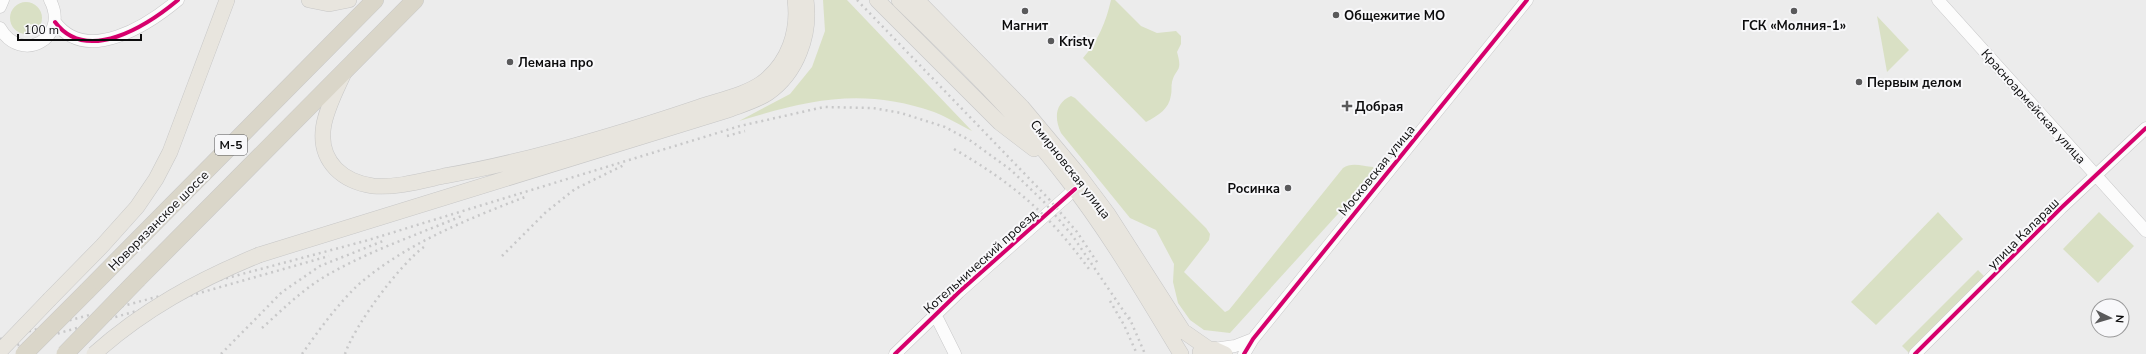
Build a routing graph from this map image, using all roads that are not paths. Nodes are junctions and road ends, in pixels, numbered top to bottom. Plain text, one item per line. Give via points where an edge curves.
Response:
1 (50, 0) edge
2 (178, 0) edge
3 (227, 0) edge
4 (309, 0) edge
5 (349, 0) edge
6 (375, 0) edge
7 (415, 0) edge
8 (794, 0) edge
9 (806, 0) edge
10 (877, 0) edge
11 (899, 0) edge
12 (917, 0) edge
13 (1527, 0) edge
14 (1938, 0) edge
15 (55, 22) junction
16 (0, 28) edge
17 (346, 69) junction
18 (2146, 128) edge
19 (1057, 166) junction
20 (2097, 176) junction
21 (1075, 189) junction
22 (2146, 231) edge
23 (999, 257) junction
24 (938, 320) junction
25 (1252, 339) junction
26 (0, 351) edge
27 (898, 351) edge
28 (1212, 352) edge
29 (24, 354) edge
30 (65, 354) edge
31 (94, 354) edge
32 (954, 354) edge
33 (1181, 354) edge
34 (1244, 354) edge
35 (1915, 354) edge

1 - 15 street via 55,12
2 - 15 street via 152,20 135,29 97,41 79,40 69,36
3 - 26 main road, bridge via 170,152 156,179 141,202 102,246
4 - 5 main road via 329,4
6 - 29 highway, Новорязанское шоссе / М-5, bridge
7 - 17 highway, Новорязанское шоссе / М-5
8 - 17 main road, М-5 via 795,30 784,58 762,83 669,117 552,152 484,169 399,184 374,186 356,182 336,169 330,161 323,142 325,116
9 - 31 main road, bridge via 806,28 802,47 784,80 767,94 705,117 259,255 219,271 169,298 136,320
10 - 19 main road via 1000,123
11 - 19 main road, Смирновская улица via 1013,115
12 - 28 main road, Смирновская улица via 1022,107 1108,214 1180,327
13 - 25 street, Московская улица
14 - 20 street, Красноармейская улица
15 - 16 street via 53,31 47,38 28,46 10,41
17 - 30 highway, Новорязанское шоссе / М-5, bridge
18 - 20 street, улица Калараш
19 - 21 main road, Смирновская улица
20 - 22 street, Красноармейская улица
20 - 35 street, улица Калараш via 2061,208
21 - 23 street, Котельнический проезд
21 - 33 main road, Смирновская улица
23 - 24 street, Котельнический проезд
23 - 27 street, Котельнический проезд
24 - 27 street, Котельнический проезд
24 - 32 street
25 - 28 street, Московская улица
25 - 34 street, Московская улица

